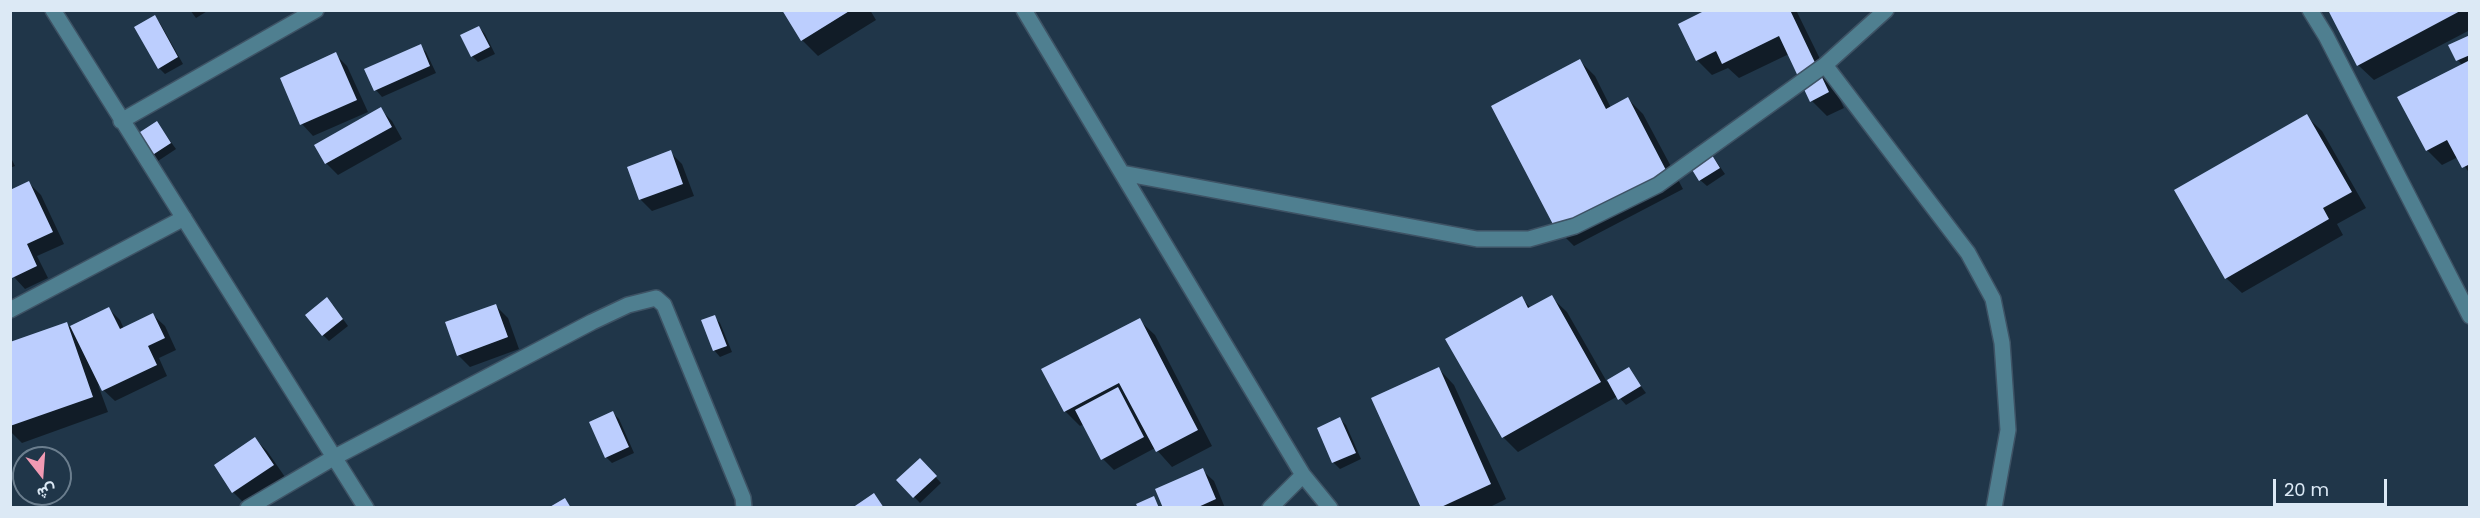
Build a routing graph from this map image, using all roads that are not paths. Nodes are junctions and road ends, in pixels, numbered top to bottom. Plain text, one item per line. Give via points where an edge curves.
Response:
1 (53, 10) edge
2 (316, 10) edge
3 (1024, 10) edge
4 (1886, 10) edge
5 (2310, 10) edge
6 (1825, 65) junction
7 (121, 121) junction
8 (1122, 173) junction
9 (184, 218) junction
10 (10, 310) edge
11 (2469, 316) edge
12 (333, 458) junction
13 (1303, 475) junction
14 (248, 507) edge
15 (366, 507) edge
16 (744, 507) edge
17 (1270, 507) edge
18 (1330, 507) edge
19 (1994, 507) edge

1 - 7 street
2 - 7 street
3 - 8 street
4 - 6 street
5 - 11 street
6 - 8 street via 1658,185 1575,226 1529,239 1477,239
6 - 19 street via 1968,253 1993,299 2002,343 2008,430
7 - 9 street
8 - 13 street
9 - 10 street
9 - 12 street
12 - 14 street
12 - 15 street
12 - 16 street via 592,322 628,305 656,298 664,305
13 - 17 street
13 - 18 street

